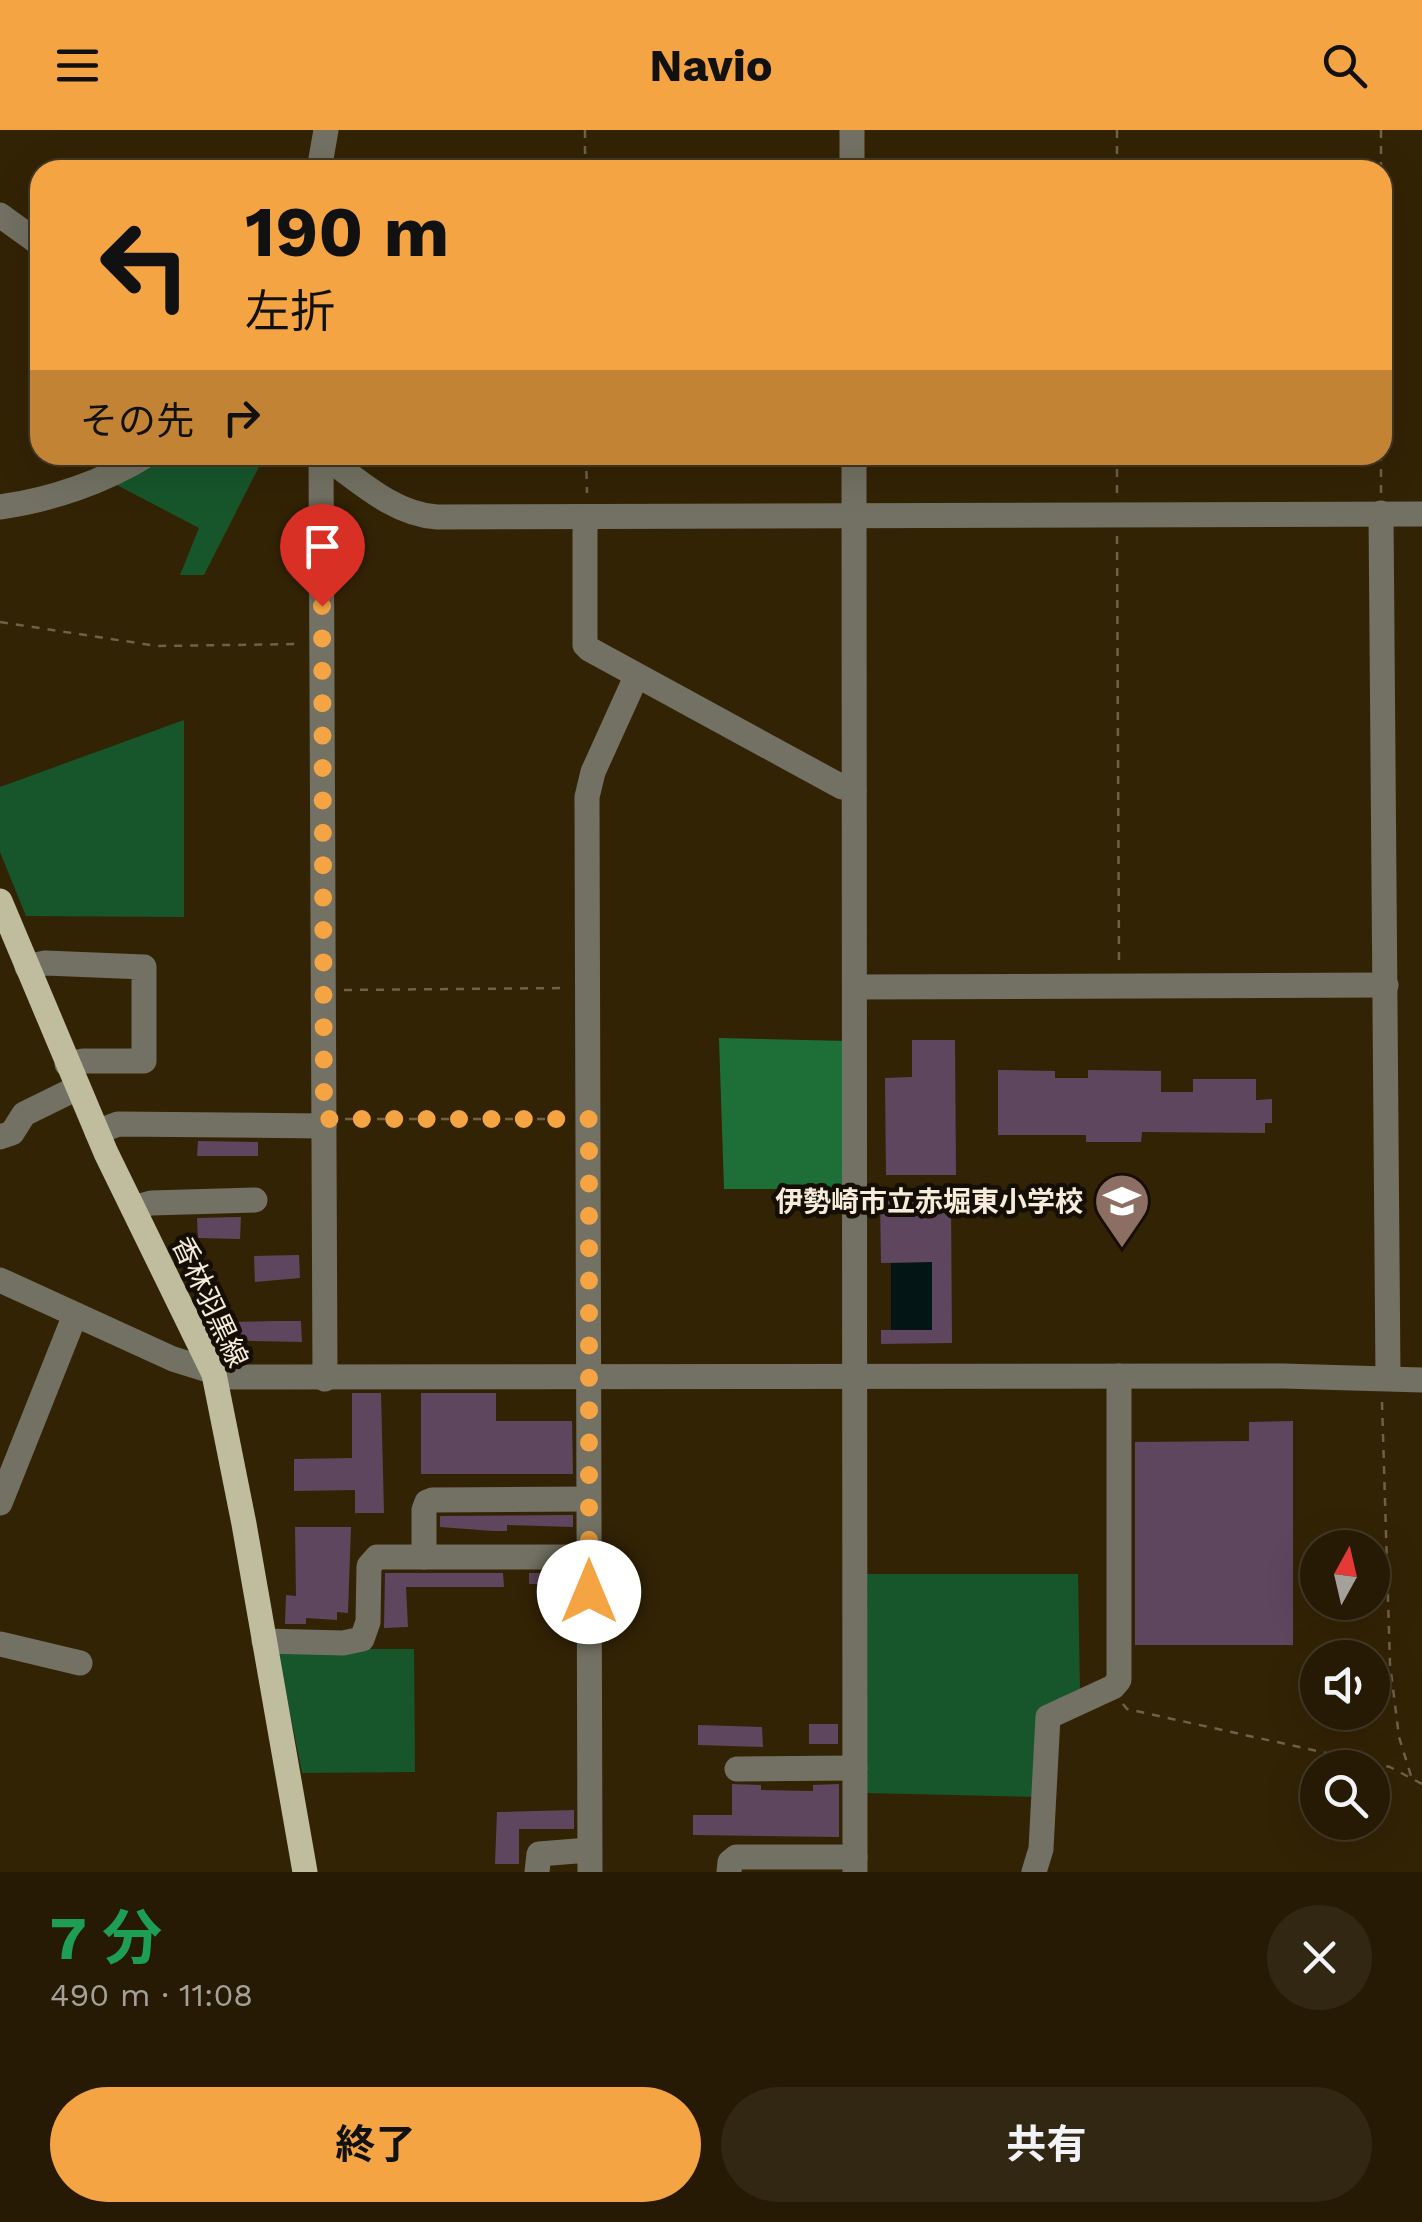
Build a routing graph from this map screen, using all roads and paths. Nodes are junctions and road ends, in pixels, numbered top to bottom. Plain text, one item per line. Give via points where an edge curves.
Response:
1 (326, 130) edge
2 (585, 130) edge
3 (852, 130) edge
4 (1117, 130) edge
5 (1382, 130) edge
6 (321, 160) edge
7 (585, 160) edge
8 (852, 160) edge
9 (1117, 160) edge
10 (1382, 160) edge
11 (0, 215) edge
12 (30, 237) edge
13 (131, 465) edge
14 (322, 465) edge
15 (336, 465) edge
16 (586, 465) edge
17 (854, 465) edge
18 (1117, 465) edge
19 (1381, 465) edge
20 (0, 507) edge
21 (1381, 513) junction
22 (854, 514) junction
23 (1117, 514) junction
24 (1422, 514) edge
25 (586, 518) junction
26 (0, 622) edge
27 (322, 644) junction
28 (636, 677) junction
29 (854, 789) junction
30 (0, 901) edge
31 (28, 967) junction
32 (1386, 985) junction
33 (588, 987) junction
34 (855, 987) junction
35 (1120, 988) junction
36 (323, 990) junction
37 (68, 1064) junction
38 (78, 1088) junction
39 (589, 1119) junction
40 (324, 1123) junction
41 (96, 1132) junction
42 (0, 1138) edge
43 (254, 1200) dead end
44 (133, 1208) junction
45 (0, 1280) edge
46 (74, 1315) junction
47 (214, 1374) junction
48 (856, 1376) junction
49 (1119, 1376) junction
50 (1388, 1377) junction
51 (324, 1378) junction
52 (590, 1378) junction
53 (1422, 1380) edge
54 (588, 1499) junction
55 (0, 1501) edge
56 (424, 1557) junction
57 (589, 1557) junction
58 (264, 1641) junction
59 (0, 1644) edge
60 (80, 1663) dead end
61 (1113, 1687) junction
62 (737, 1768) dead end
63 (855, 1768) junction
64 (1412, 1778) junction
65 (1422, 1784) edge
66 (590, 1861) edge
67 (855, 1864) edge
68 (305, 1872) edge
69 (537, 1872) edge
70 (728, 1872) edge
71 (1034, 1872) edge

1 - 6 street
2 - 7 path
3 - 8 street
4 - 9 path
5 - 10 path
11 - 12 street
13 - 20 street via 60,493
14 - 27 street
15 - 25 street via 422,516
16 - 25 path
17 - 22 street
18 - 23 path
19 - 21 path
21 - 23 street
21 - 24 street
21 - 32 street
22 - 23 street
22 - 25 street
22 - 29 street
23 - 35 path
25 - 28 street via 586,645
26 - 27 path via 157,646
27 - 36 street
28 - 29 street
28 - 33 street via 587,797
29 - 34 street
30 - 31 main road, 香林羽黒線
31 - 37 main road, 香林羽黒線
31 - 37 street via 144,966 144,1061
32 - 35 street
32 - 50 street
33 - 36 path
33 - 39 street
34 - 35 street
34 - 48 street
36 - 40 street
37 - 38 main road, 香林羽黒線
38 - 41 main road, 香林羽黒線
38 - 42 street via 24,1114
39 - 40 path
39 - 52 street
40 - 41 street via 118,1124
40 - 51 street
41 - 44 main road, 香林羽黒線
43 - 44 street
44 - 47 main road, 香林羽黒線
45 - 46 street
46 - 47 street
46 - 55 street
47 - 51 street
47 - 58 main road, 香林羽黒線
48 - 49 street
48 - 52 street
48 - 63 street
49 - 50 street
49 - 61 street via 1121,1668
50 - 53 street
50 - 64 path via 1382,1398 1390,1664
51 - 52 street
52 - 54 street
54 - 56 street via 427,1502
54 - 57 street
56 - 57 street
56 - 58 street via 370,1562 362,1639
57 - 66 street
58 - 68 main road, 香林羽黒線
59 - 60 street
61 - 64 path via 1127,1709 1390,1766
61 - 71 street via 1048,1717 1042,1849
62 - 63 street
63 - 67 street
64 - 65 path
66 - 69 street via 540,1854
67 - 70 street via 736,1857

